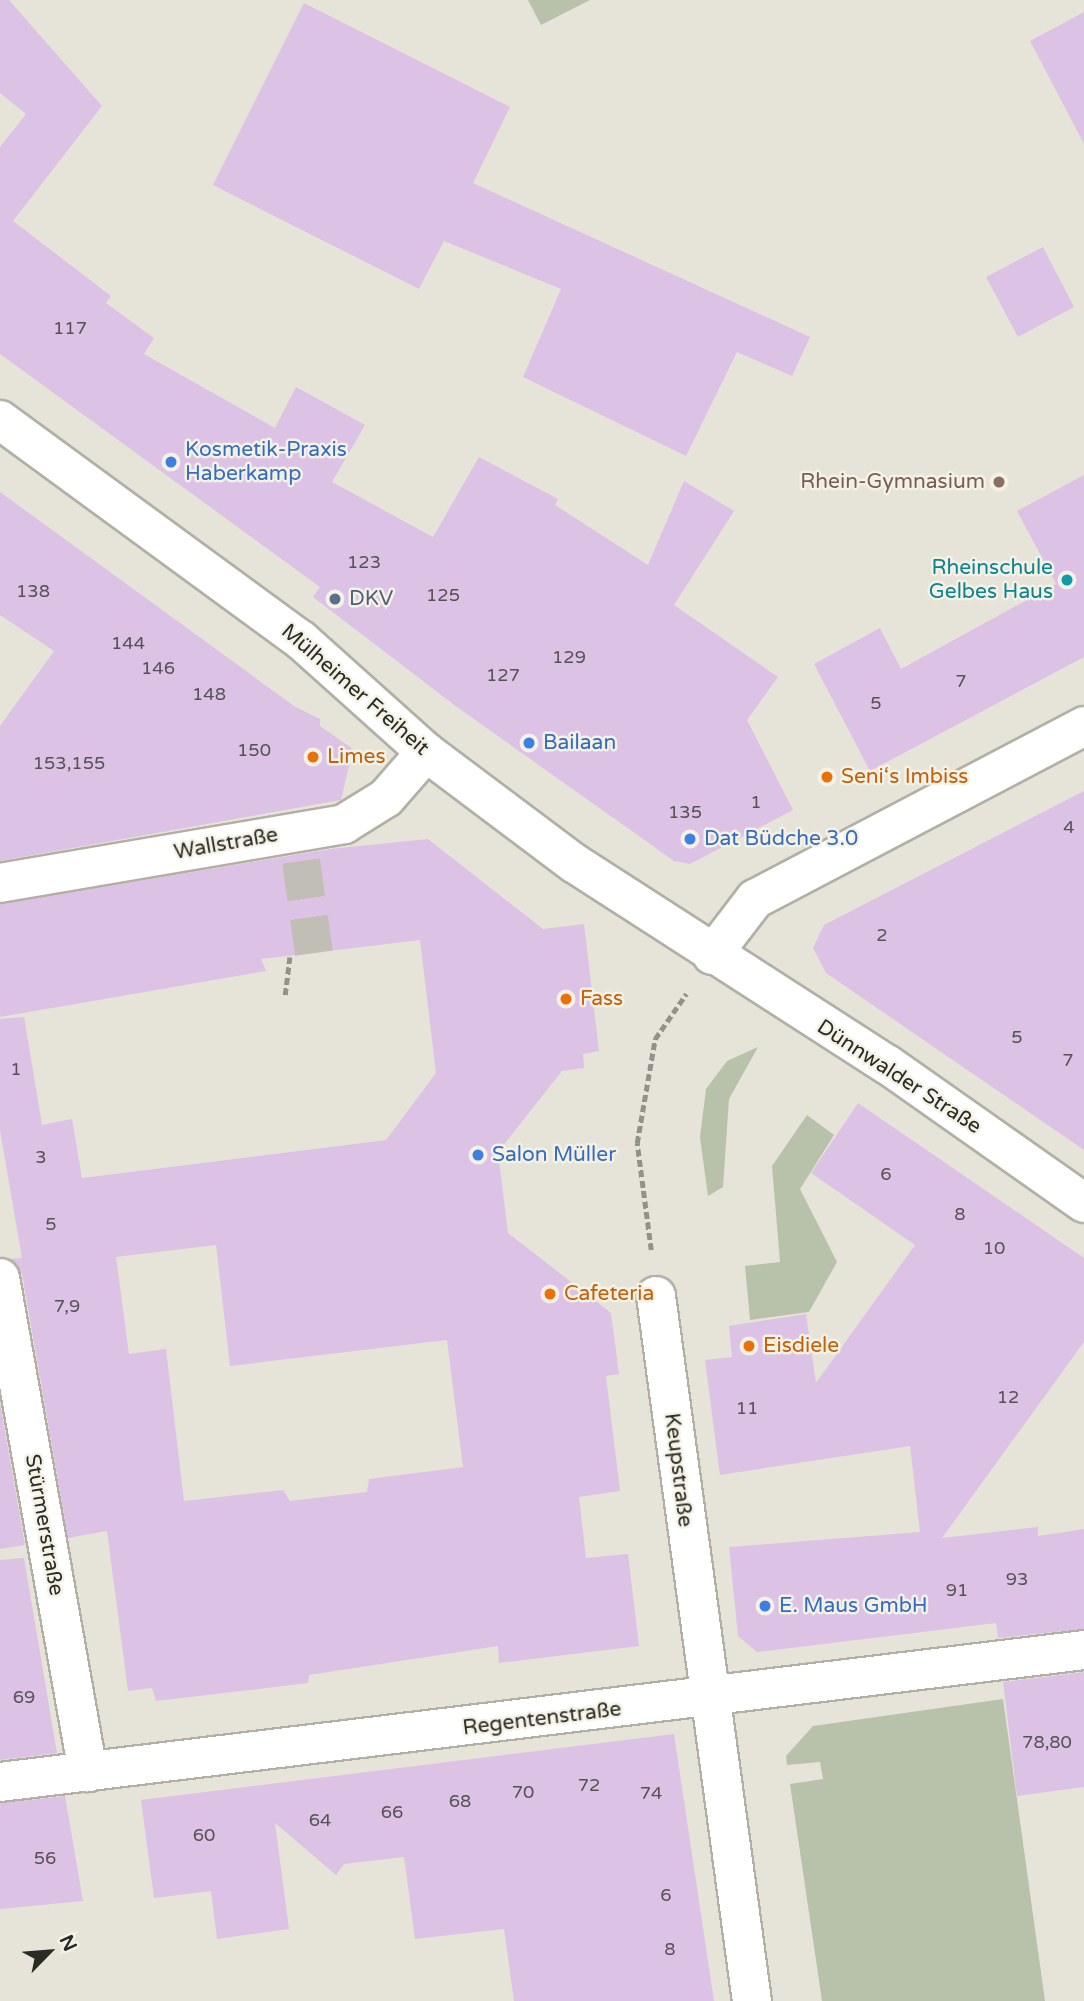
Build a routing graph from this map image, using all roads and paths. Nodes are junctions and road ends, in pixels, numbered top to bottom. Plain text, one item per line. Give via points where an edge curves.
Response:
1 (0, 420) edge
2 (1084, 726) edge
3 (426, 751) junction
4 (0, 883) edge
5 (712, 955) junction
6 (290, 957) dead end
7 (285, 995) dead end
8 (1084, 1203) edge
9 (0, 1278) edge
10 (656, 1296) joint
11 (1084, 1650) edge
12 (708, 1700) junction
13 (88, 1772) junction
14 (0, 1782) edge
15 (752, 2001) edge

1 - 3 street, Mülheimer Freiheit via 301,640
2 - 5 street via 755,899
3 - 4 street, Wallstraße via 386,797 299,846
3 - 5 street, Mülheimer Freiheit via 603,883
5 - 8 street, Dünnwalder Straße via 888,1065
5 - 10 path via 656,1039 637,1143
6 - 7 path
9 - 13 street, Stürmerstraße
10 - 12 street, Keupstraße
11 - 12 street, Regentenstraße
12 - 13 street, Regentenstraße
12 - 15 street, Keupstraße
13 - 14 street, Regentenstraße

